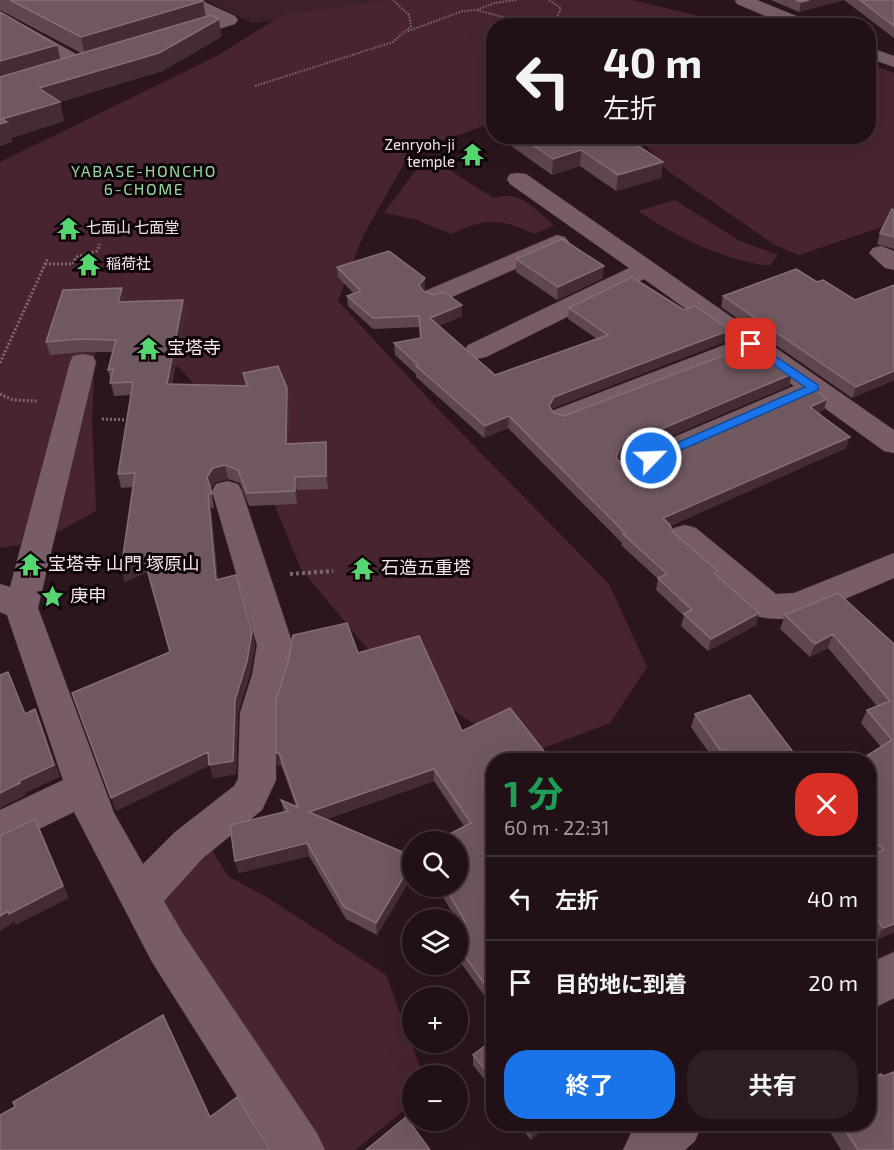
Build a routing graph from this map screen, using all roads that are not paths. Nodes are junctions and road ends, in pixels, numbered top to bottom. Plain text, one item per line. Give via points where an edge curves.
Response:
1 (187, 0) edge
2 (211, 0) edge
3 (743, 0) edge
4 (228, 2) dead end
5 (0, 17) edge
6 (786, 18) edge
7 (158, 42) edge
8 (876, 55) edge
9 (104, 58) edge
10 (894, 62) edge
11 (82, 65) junction
12 (62, 71) edge
13 (518, 179) dead end
14 (589, 228) junction
15 (646, 270) junction
16 (434, 296) edge
17 (751, 344) junction
18 (477, 351) dead end
19 (83, 362) dead end
20 (814, 388) junction
21 (564, 416) edge
22 (894, 444) edge
23 (631, 467) edge
24 (227, 491) dead end
25 (685, 536) dead end
26 (894, 565) edge
27 (11, 602) edge
28 (85, 787) junction
29 (0, 830) edge
30 (140, 897) junction
31 (894, 973) edge
32 (876, 984) edge
33 (670, 1131) edge
34 (300, 1150) edge
35 (648, 1150) edge

1 - 7 street via 229,20
2 - 4 street
3 - 6 street
5 - 11 street
8 - 10 street
9 - 11 street
11 - 12 street
13 - 14 street
14 - 15 street
14 - 16 street
15 - 17 street
15 - 18 street
17 - 20 street
17 - 21 street
19 - 27 street via 69,421
20 - 22 street
20 - 23 street
24 - 30 street via 275,645 258,714 257,780 248,798 189,845
25 - 26 street via 769,606 798,605
27 - 28 street
28 - 29 street
28 - 30 street via 96,819
30 - 34 street via 166,947
31 - 32 street
33 - 35 street

